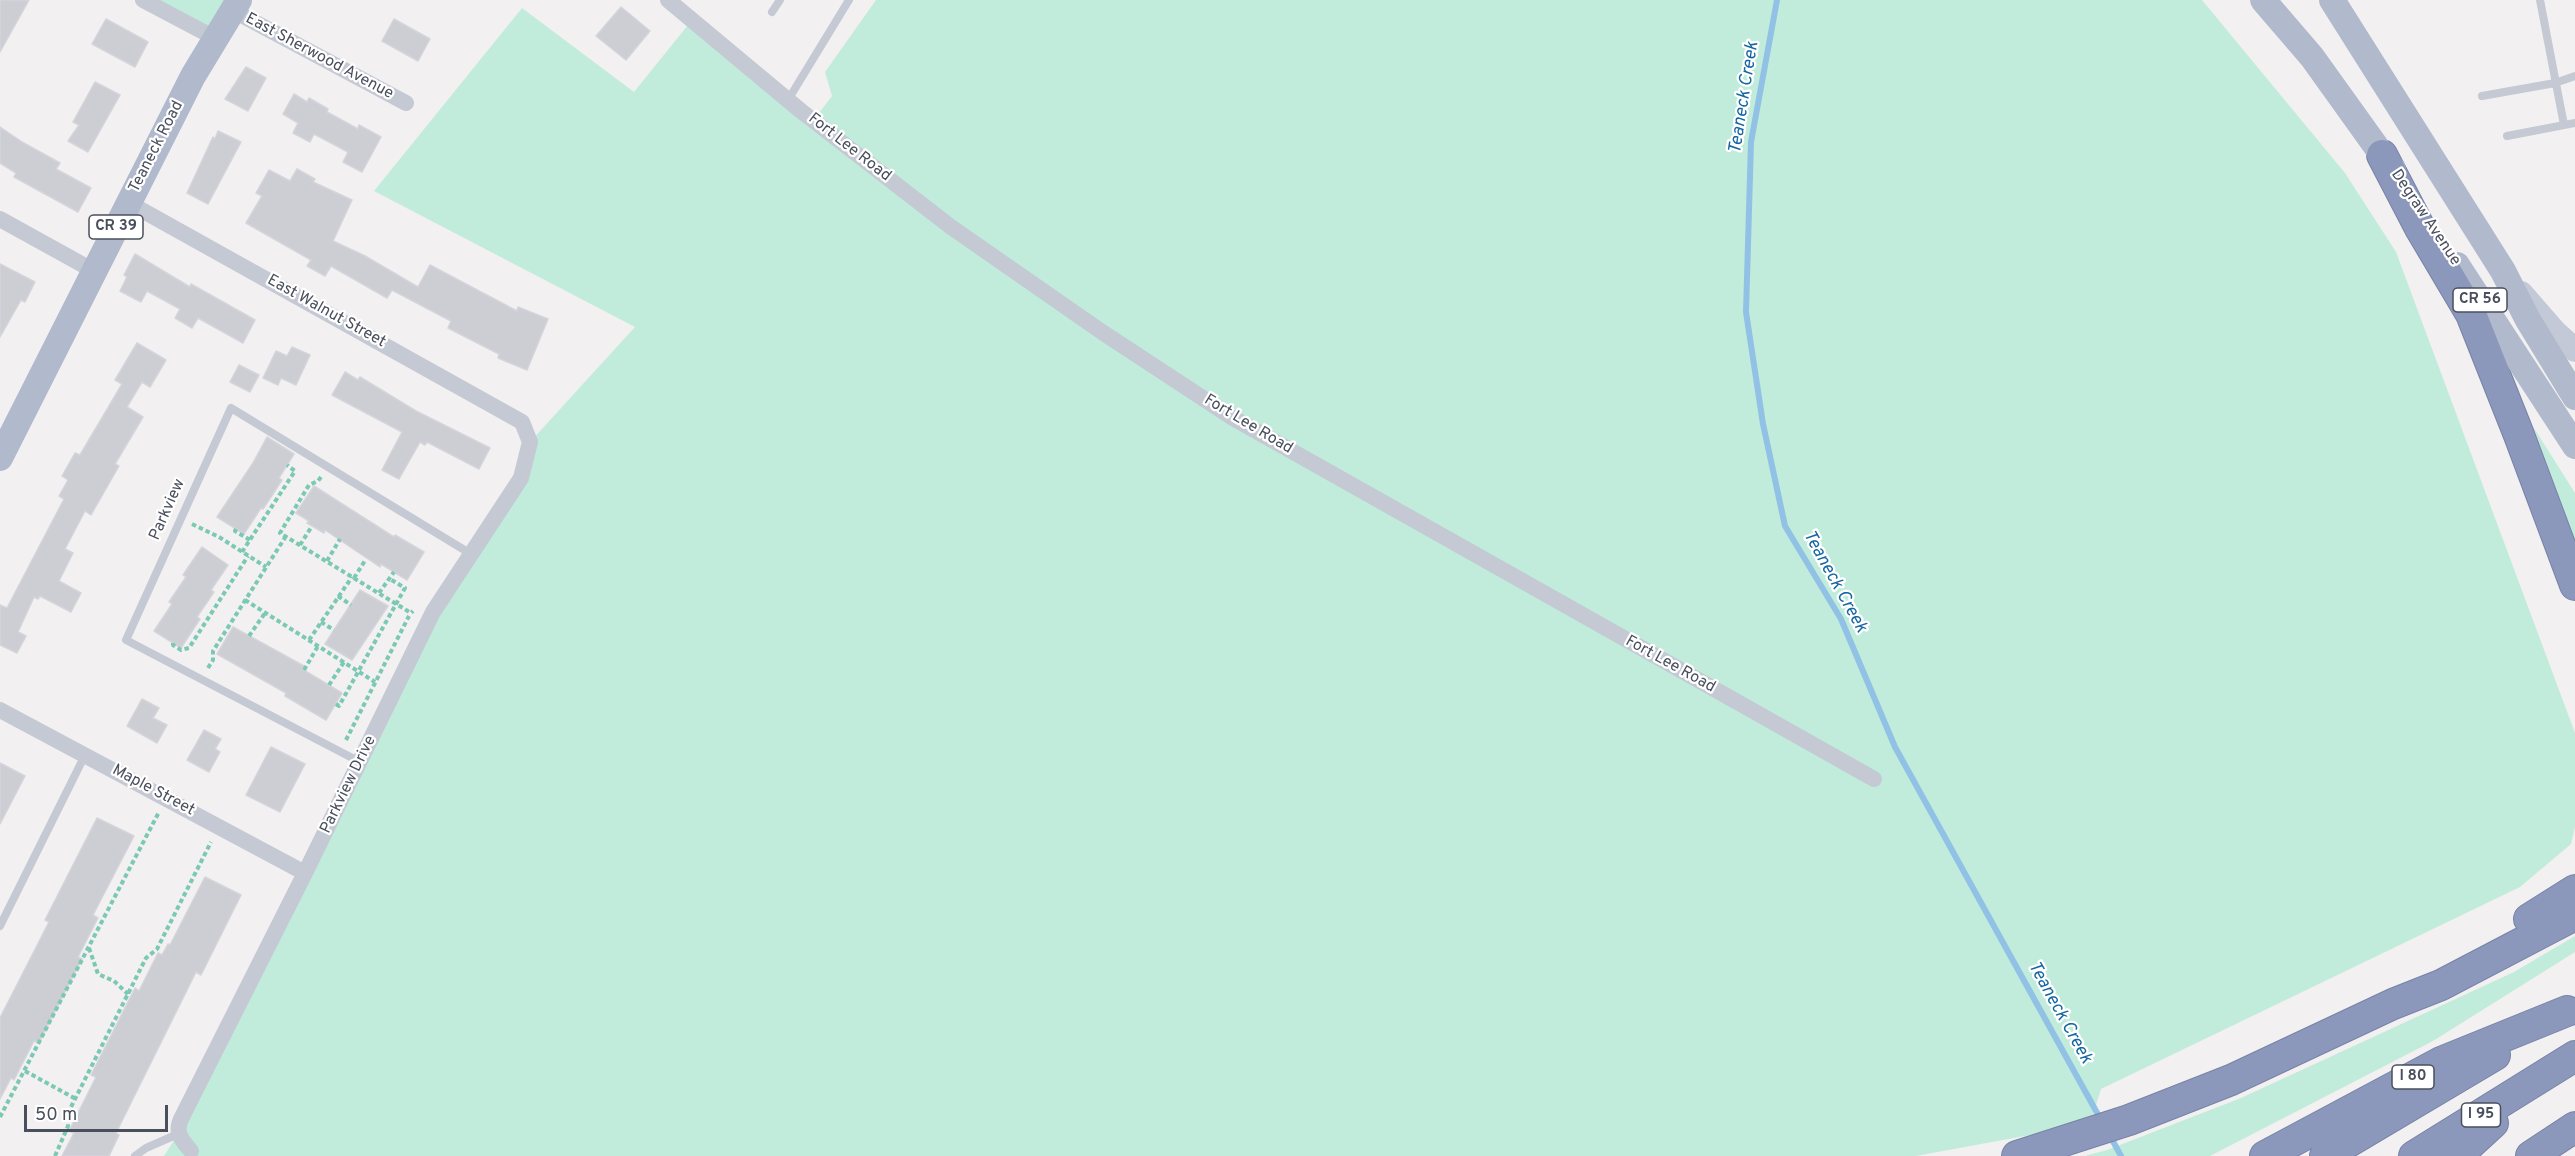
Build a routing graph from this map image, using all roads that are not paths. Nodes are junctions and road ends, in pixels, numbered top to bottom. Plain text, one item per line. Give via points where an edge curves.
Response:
1 (144, 0) edge
2 (668, 0) edge
3 (780, 0) edge
4 (849, 0) edge
5 (2263, 0) edge
6 (2332, 0) edge
7 (2339, 0) edge
8 (2540, 0) edge
9 (236, 5) edge
10 (772, 12) dead end
11 (2354, 34) junction
12 (215, 39) junction
13 (2575, 76) edge
14 (2555, 83) junction
15 (2482, 96) dead end
16 (788, 100) junction
17 (406, 103) dead end
18 (2575, 123) edge
19 (2564, 125) junction
20 (2507, 136) dead end
21 (2382, 155) junction
22 (129, 202) junction
23 (0, 219) edge
24 (94, 270) junction
25 (2503, 271) junction
26 (2575, 350) edge
27 (2575, 397) edge
28 (522, 422) joint
29 (2575, 446) edge
30 (0, 458) edge
31 (471, 554) junction
32 (2575, 585) edge
33 (0, 710) edge
34 (85, 755) junction
35 (360, 762) junction
36 (1874, 779) dead end
37 (305, 873) junction
38 (2575, 890) edge
39 (2575, 915) edge
40 (0, 926) edge
41 (2393, 1004) junction
42 (2571, 1009) edge
43 (2575, 1056) edge
44 (2548, 1073) junction
45 (2575, 1127) edge
46 (178, 1134) junction
47 (190, 1151) dead end
48 (135, 1156) edge
49 (2017, 1156) edge
50 (2265, 1156) edge
51 (2325, 1156) edge
52 (2414, 1156) edge
53 (2457, 1156) edge
54 (2531, 1156) edge

1 - 12 street
2 - 16 street, Fort Lee Road
3 - 10 lane
4 - 16 lane
5 - 21 main road, Degraw Avenue / CR 56 via 2312,57
6 - 11 main road, CR 56
7 - 11 main road
8 - 14 lane
9 - 12 main road, Teaneck Road / CR 39
9 - 17 street, East Sherwood Avenue
11 - 25 main road, CR 56
12 - 22 main road, Teaneck Road / CR 39
13 - 14 lane
14 - 15 lane
14 - 19 lane
16 - 36 street, Fort Lee Road via 951,227 1233,418
18 - 19 lane
19 - 20 lane
21 - 29 main road, Degraw Avenue / CR 56
21 - 32 highway via 2470,314
22 - 24 main road, Teaneck Road / CR 39
22 - 28 street, East Walnut Street
23 - 24 street
24 - 30 main road, Teaneck Road / CR 39
25 - 26 main road via 2548,325
25 - 27 main road, CR 56
28 - 31 street, Parkview Drive via 530,442 520,478
31 - 35 street, Parkview Drive via 433,612
31 - 35 lane, Parkview via 231,408 126,640
33 - 34 street, Maple Street
34 - 37 street, Maple Street
34 - 40 lane
35 - 37 street, Parkview Drive
37 - 46 street, Parkview Drive via 178,1125
38 - 41 highway
39 - 41 highway via 2441,985
41 - 49 highway via 2231,1080 2129,1120
42 - 50 highway, I 80 via 2441,1062
42 - 51 highway, I 95
43 - 44 highway, I 95
44 - 52 highway, I 95
44 - 53 highway
45 - 54 highway
46 - 47 street
46 - 48 lane

